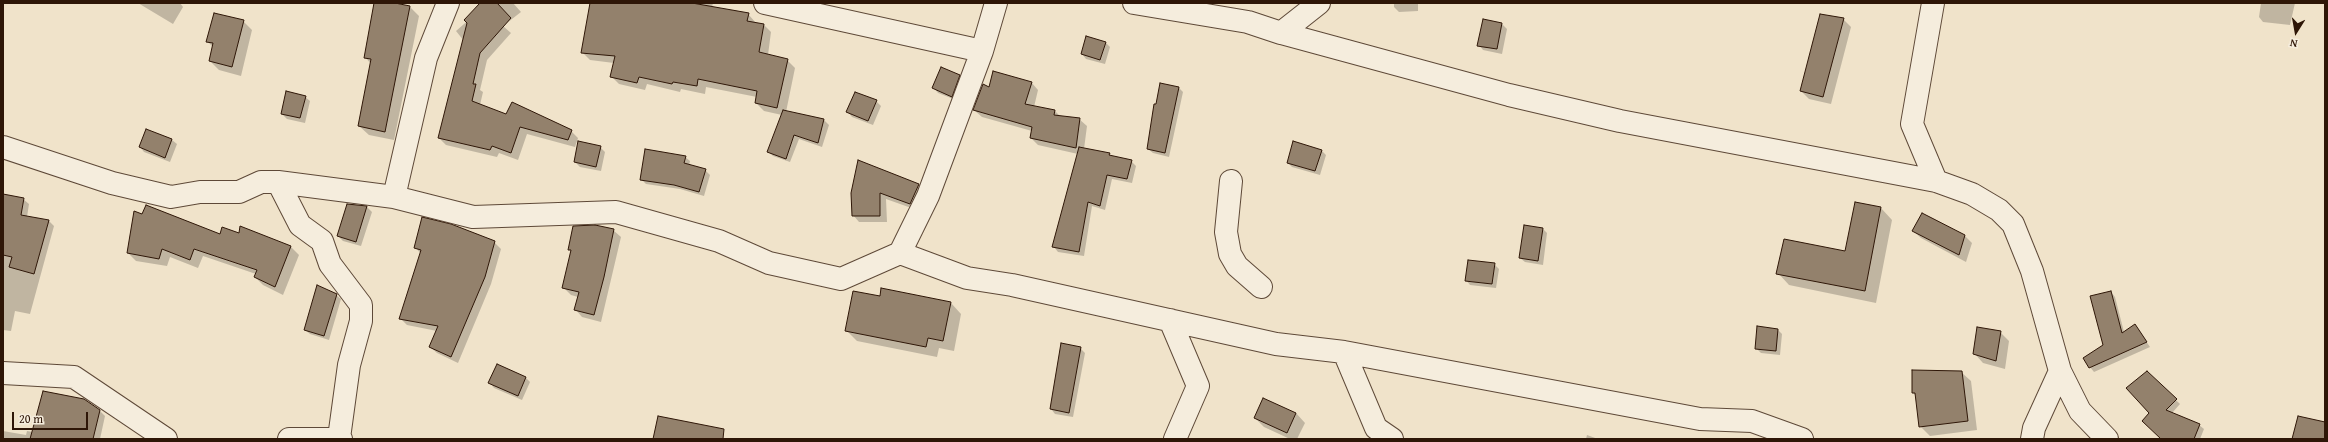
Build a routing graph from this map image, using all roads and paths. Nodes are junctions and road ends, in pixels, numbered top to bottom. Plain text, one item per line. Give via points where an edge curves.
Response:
1 (448, 3) edge
2 (765, 3) edge
3 (996, 3) edge
4 (1134, 3) edge
5 (1319, 3) edge
6 (1933, 3) edge
7 (1281, 33) junction
8 (982, 52) junction
9 (3, 147) edge
10 (1936, 181) junction
11 (278, 182) junction
12 (1231, 182) dead end
13 (394, 196) junction
14 (900, 253) junction
15 (1261, 287) dead end
16 (1170, 320) junction
17 (1344, 352) junction
18 (2060, 371) junction
19 (3, 373) edge
20 (166, 439) edge
21 (289, 439) edge
22 (339, 439) edge
23 (1175, 439) edge
24 (1392, 439) edge
25 (1802, 439) edge
26 (2032, 439) edge
27 (2106, 439) edge

1 - 13 street via 426,58
2 - 8 street
3 - 8 street
4 - 7 street via 1248,22
5 - 7 street
6 - 10 street via 1912,124
7 - 10 street via 1509,95 1620,121
8 - 14 street via 928,196
9 - 11 street via 112,184 171,197 200,192 239,192 261,182
10 - 18 street via 1972,194 1999,210 2013,224 2032,271
11 - 13 street
11 - 22 street via 300,225 322,241 330,264 361,305 361,320 349,365
12 - 15 street via 1226,232 1230,254 1236,266
13 - 14 street via 473,217 616,212 719,241 769,263 840,279
14 - 16 street via 967,278 1012,285
16 - 17 street via 1276,344
16 - 23 street via 1198,386
17 - 24 street via 1376,428
17 - 25 street via 1700,419 1752,421
18 - 26 street via 2034,428
18 - 27 street via 2080,411
19 - 20 street via 74,377
21 - 22 street

